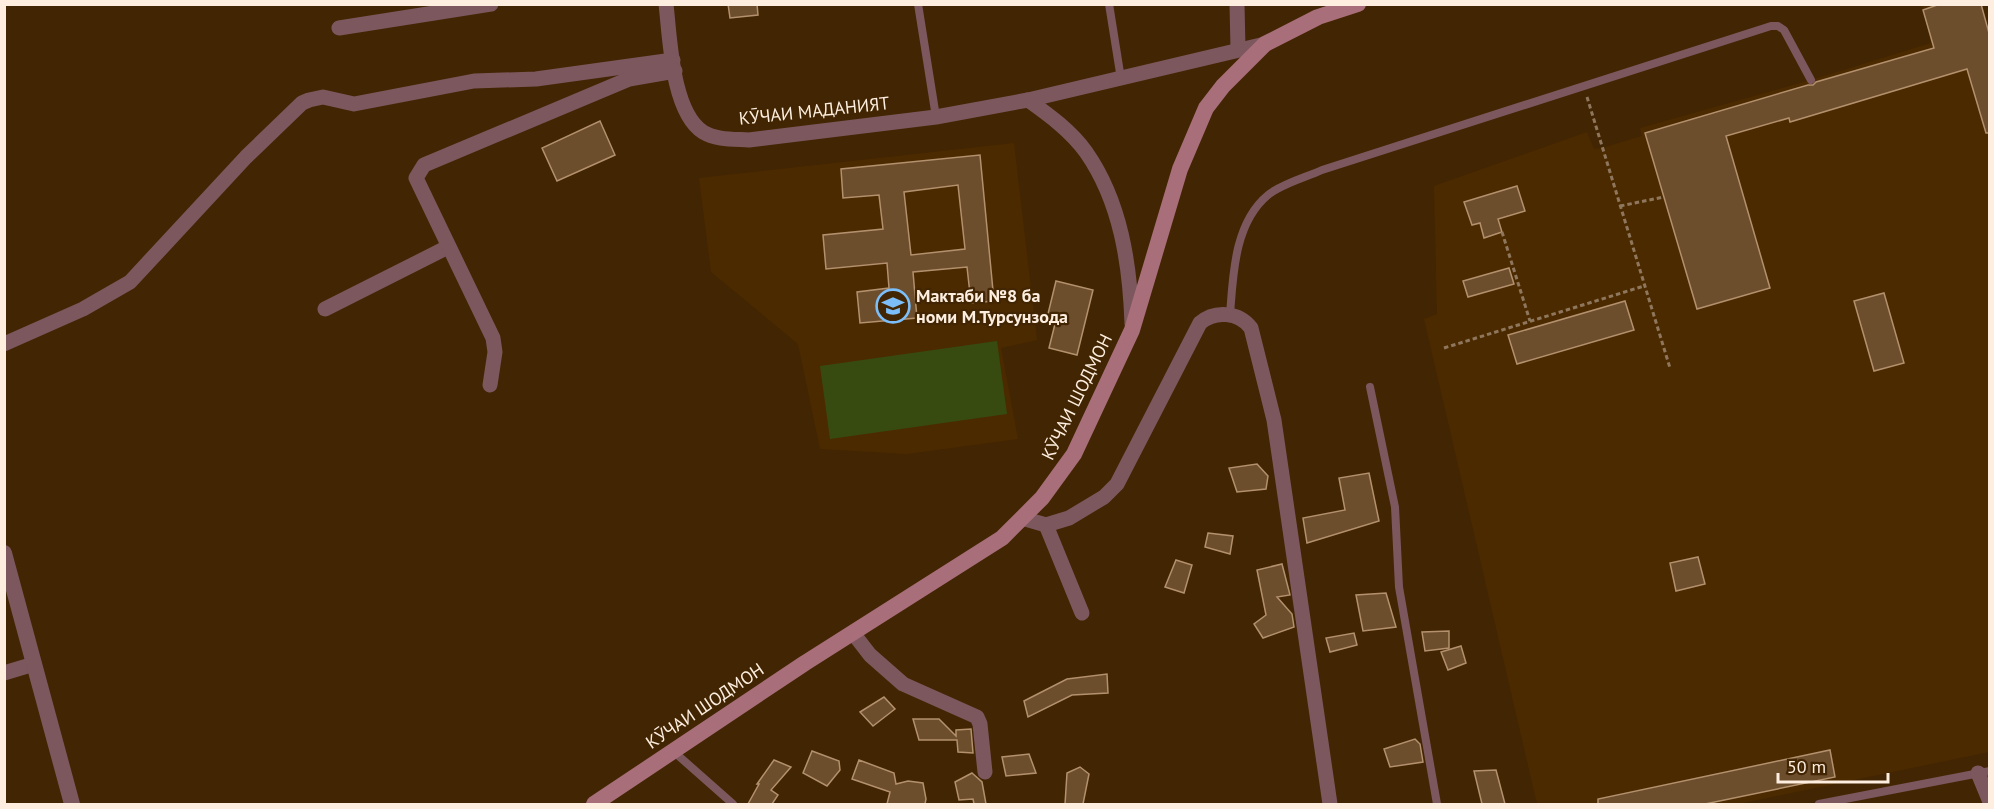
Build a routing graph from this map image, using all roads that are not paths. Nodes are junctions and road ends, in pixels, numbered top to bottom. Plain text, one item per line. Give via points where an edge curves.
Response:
1 (491, 4) edge
2 (666, 4) edge
3 (918, 4) edge
4 (1109, 4) edge
5 (1237, 4) edge
6 (1358, 4) edge
7 (339, 28) dead end
8 (1265, 44) junction
9 (1238, 49) junction
10 (674, 65) junction
11 (1121, 79) junction
12 (1811, 80) dead end
13 (1028, 100) junction
14 (936, 117) junction
15 (448, 247) junction
16 (325, 309) dead end
17 (1230, 315) junction
18 (1132, 330) junction
19 (4, 344) edge
20 (490, 385) dead end
21 (1370, 387) dead end
22 (1022, 518) junction
23 (1046, 525) junction
24 (4, 553) edge
25 (1082, 613) dead end
26 (853, 633) junction
27 (34, 664) junction
28 (4, 674) edge
29 (673, 751) junction
30 (985, 771) dead end
31 (1984, 772) edge
32 (1989, 802) edge
33 (72, 804) edge
34 (594, 804) edge
35 (733, 804) edge
36 (1330, 804) edge
37 (1437, 804) edge
38 (1819, 804) edge

1 - 7 street
2 - 10 street, КӮЧАИ МАДАНИЯТ
3 - 14 lane
4 - 11 lane
5 - 9 street
6 - 8 main road, КӮЧАИ ШОДМОН
8 - 9 street, КӮЧАИ МАДАНИЯТ
8 - 18 main road, КӮЧАИ ШОДМОН via 1223,86 1198,125 1180,169
9 - 11 street, КӮЧАИ МАДАНИЯТ
10 - 14 street, КӮЧАИ МАДАНИЯТ via 682,102 691,120 704,132 725,139 749,140
10 - 15 street via 629,79 423,165 416,178
10 - 19 street via 474,81 354,104 323,97 309,100 246,157 130,282 83,309
11 - 13 street, КӮЧАИ МАДАНИЯТ
12 - 17 lane via 1784,30 1771,26 1322,170 1269,194 1250,219 1236,254
13 - 14 street, КӮЧАИ МАДАНИЯТ
13 - 18 street via 1074,139 1106,188 1131,283
15 - 16 street
15 - 20 street via 493,338
17 - 23 street via 1209,317 1200,323 1117,484 1086,509
17 - 36 street via 1251,328 1274,420
18 - 22 main road, КӮЧАИ ШОДМОН via 1074,454 1060,476
21 - 37 lane via 1395,507 1399,587
22 - 23 street
22 - 26 main road, КӮЧАИ ШОДМОН via 1002,538
23 - 25 street
24 - 27 street
26 - 29 main road, КӮЧАИ ШОДМОН
26 - 30 street via 870,655 903,684 977,717
27 - 28 street
27 - 33 street
29 - 34 main road, КӮЧАИ ШОДМОН
29 - 35 lane
31 - 32 street
31 - 38 lane

